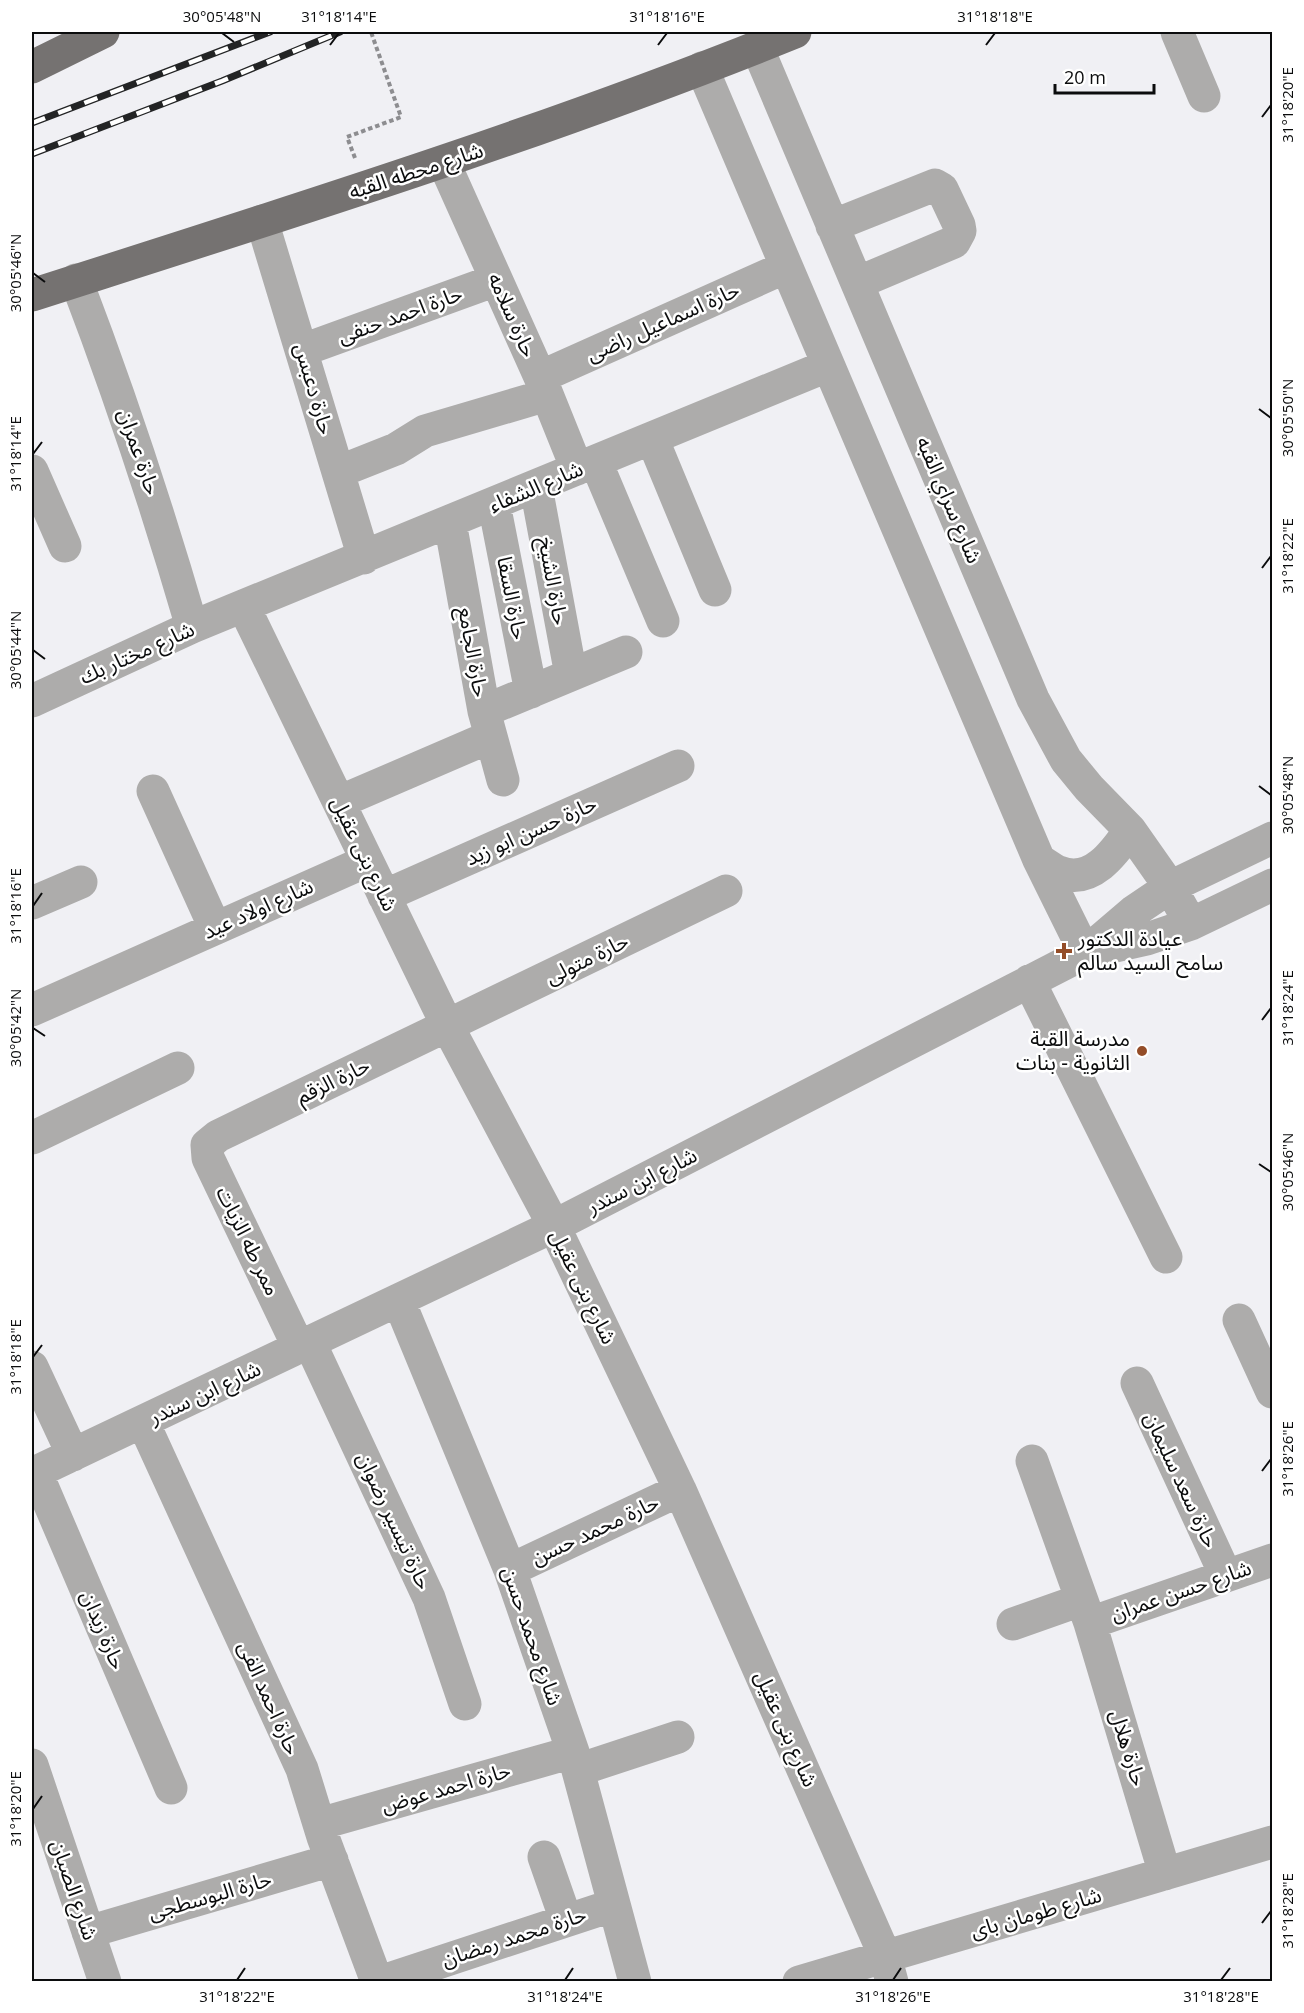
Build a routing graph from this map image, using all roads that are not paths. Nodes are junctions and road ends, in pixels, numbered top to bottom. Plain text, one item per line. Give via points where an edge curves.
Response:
1 (103, 32) edge
2 (795, 32) edge
3 (1177, 32) edge
4 (757, 47) junction
5 (32, 67) edge
6 (702, 68) junction
7 (1204, 96) dead end
8 (444, 163) junction
9 (262, 221) junction
10 (832, 226) junction
11 (786, 267) junction
12 (76, 280) junction
13 (496, 280) junction
14 (857, 283) junction
15 (32, 295) edge
16 (303, 350) junction
17 (827, 366) junction
18 (544, 386) junction
19 (652, 438) junction
20 (587, 465) junction
21 (338, 472) junction
22 (33, 480) edge
23 (536, 486) junction
24 (494, 504) junction
25 (450, 522) junction
26 (65, 546) dead end
27 (364, 558) junction
28 (715, 590) dead end
29 (244, 607) junction
30 (663, 621) dead end
31 (192, 627) junction
32 (626, 652) dead end
33 (571, 675) junction
34 (531, 692) junction
35 (32, 701) edge
36 (487, 724) junction
37 (678, 766) dead end
38 (503, 780) dead end
39 (153, 791) dead end
40 (339, 802) junction
41 (1130, 830) junction
42 (1272, 838) edge
43 (1039, 860) junction
44 (367, 861) junction
45 (81, 882) dead end
46 (1272, 885) edge
47 (1170, 887) junction
48 (726, 891) dead end
49 (384, 896) junction
50 (32, 903) edge
51 (1191, 924) junction
52 (215, 928) junction
53 (1085, 953) junction
54 (1029, 981) junction
55 (32, 1010) edge
56 (448, 1027) junction
57 (178, 1068) dead end
58 (218, 1136) joint
59 (32, 1138) edge
60 (554, 1226) junction
61 (1166, 1257) dead end
62 (399, 1301) junction
63 (1239, 1320) dead end
64 (305, 1346) junction
65 (32, 1367) edge
66 (1137, 1383) dead end
67 (1272, 1392) edge
68 (143, 1422) junction
69 (73, 1455) junction
70 (1032, 1461) dead end
71 (34, 1473) edge
72 (680, 1490) junction
73 (1272, 1560) edge
74 (510, 1570) junction
75 (1226, 1576) junction
76 (1085, 1611) junction
77 (1013, 1624) dead end
78 (465, 1704) dead end
79 (678, 1737) dead end
80 (575, 1761) junction
81 (32, 1765) edge
82 (171, 1788) dead end
83 (319, 1824) junction
84 (1272, 1842) edge
85 (544, 1857) dead end
86 (332, 1860) junction
87 (1166, 1874) junction
88 (614, 1905) junction
89 (566, 1920) junction
90 (88, 1932) junction
91 (889, 1969) edge
92 (105, 1982) edge
93 (378, 1982) edge
94 (635, 1982) edge
95 (799, 1982) edge

1 - 5 main road
2 - 4 main road, شارع محطه القبه
3 - 7 street
4 - 6 main road, شارع محطه القبه
4 - 10 street, شارع سراي القبه
6 - 8 main road, شارع محطه القبه
6 - 11 street
8 - 9 main road, شارع محطه القبه
8 - 13 street, حارة سلامه
9 - 12 main road, شارع محطه القبه
9 - 16 street, حارة دعبس
10 - 14 street, شارع سراي القبه
10 - 14 street via 935,185 942,189 951,206 960,231 954,242
11 - 17 street
11 - 18 street, حارة اسماعيل راضى
12 - 15 main road, شارع محطه القبه
12 - 31 street, حارة عمران via 159,510
13 - 16 street, حارة احمد حنفى
13 - 18 street, حارة سلامه
14 - 41 street, شارع سراي القبه via 1033,699 1066,760
16 - 21 street, حارة دعبس
17 - 19 street, شارع الشفاء
17 - 43 street
18 - 20 street, حارة سلامه
18 - 21 street, حارة اسماعيل راضى via 425,431 396,448
19 - 20 street, شارع الشفاء
19 - 28 street
20 - 23 street, شارع الشفاء
20 - 30 street, حارة سلامه
21 - 27 street, حارة دعبس
22 - 26 street
23 - 24 street, شارع الشفاء
23 - 33 street, حارة الشيخ
24 - 25 street, شارع الشفاء
24 - 34 street, حارة السقا
25 - 27 street, شارع الشفاء
25 - 36 street, حارة الجامع
27 - 29 street, شارع الشفاء
29 - 31 street, شارع مختار بك
29 - 40 street, شارع بنى عقيل
31 - 35 street, شارع مختار بك
32 - 33 street
33 - 34 street
34 - 36 street
36 - 38 street, حارة الجامع
36 - 40 street
37 - 49 street, حارة حسن ابو زيد
39 - 52 street
40 - 44 street, شارع بنى عقيل
41 - 43 street via 1114,854 1096,868 1074,875 1060,873
41 - 47 street, شارع سراي القبه
42 - 47 street, شارع ابن سندر
43 - 53 street
44 - 49 street, شارع بنى عقيل
44 - 52 street, شارع اولاد عيد
45 - 50 street
46 - 51 street, شارع ابن سندر
47 - 51 street, شارع سراي القبه
47 - 53 street, شارع ابن سندر
48 - 56 street, حارة متولى
49 - 56 street, شارع بنى عقيل
51 - 53 street, شارع ابن سندر
52 - 55 street, شارع اولاد عيد
53 - 54 street, شارع ابن سندر
54 - 60 street, شارع ابن سندر
54 - 61 street
56 - 58 street, حارة الزقم
56 - 60 street, شارع بنى عقيل
57 - 59 street
58 - 64 street, ممر طه الزيات via 207,1145 208,1158
60 - 62 street, شارع ابن سندر
60 - 72 street, شارع بنى عقيل
62 - 64 street, شارع ابن سندر
62 - 74 street, شارع محمد حسن
63 - 67 street
64 - 68 street, شارع ابن سندر
64 - 78 street, حارة تيسير رضوان via 429,1598
65 - 69 street
66 - 75 street, حارة سعد سليمان
68 - 69 street, شارع ابن سندر
68 - 83 street, حارة احمد الفى via 302,1769
69 - 71 street, شارع ابن سندر
70 - 76 street, حارة هلال
71 - 82 street, حارة زيدان
72 - 74 street, حارة محمد حسن
72 - 91 street, شارع بنى عقيل
73 - 75 street, شارع حسن عمران
74 - 80 street, شارع محمد حسن
75 - 76 street, شارع حسن عمران
76 - 77 street, شارع حسن عمران
76 - 87 street, حارة هلال
79 - 80 street, حارة احمد عوض
80 - 83 street, حارة احمد عوض
80 - 88 street, شارع محمد حسن
81 - 90 street, شارع الصبان
83 - 86 street, حارة احمد الفى
84 - 87 street, شارع طومان باى
85 - 89 street
86 - 90 street, حارة البوسطجى
86 - 93 street, حارة احمد الفى
87 - 91 street, شارع طومان باى
88 - 89 street, حارة محمد رمضان
88 - 94 street, شارع محمد حسن
89 - 93 street, حارة محمد رمضان
90 - 92 street, شارع الصبان
91 - 95 street, شارع طومان باى

